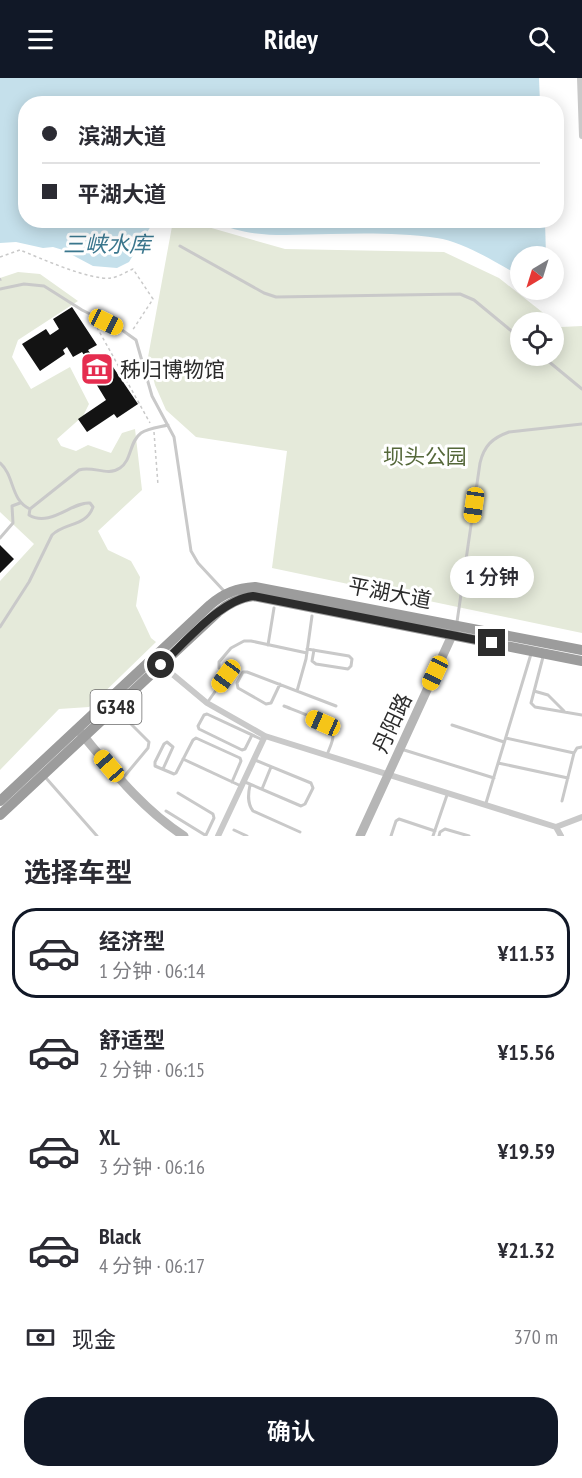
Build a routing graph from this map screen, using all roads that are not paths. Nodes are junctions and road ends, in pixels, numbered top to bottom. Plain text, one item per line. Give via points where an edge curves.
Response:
1 (580, 78) edge
2 (582, 136) edge
3 (180, 246) dead end
4 (0, 289) edge
5 (510, 330) edge
6 (554, 366) edge
7 (582, 389) edge
8 (582, 424) edge
9 (168, 425) junction
10 (0, 463) edge
11 (20, 503) junction
12 (30, 509) junction
13 (0, 538) edge
14 (230, 597) junction
15 (274, 608) dead end
16 (312, 616) dead end
17 (0, 627) edge
18 (454, 631) junction
19 (268, 645) junction
20 (537, 648) junction
21 (314, 650) junction
22 (582, 650) edge
23 (307, 651) junction
24 (158, 661) junction
25 (582, 661) edge
26 (280, 684) junction
27 (297, 691) junction
28 (534, 692) junction
29 (207, 703) junction
30 (284, 706) dead end
31 (336, 706) dead end
32 (565, 712) junction
33 (582, 715) edge
34 (131, 724) dead end
35 (452, 725) dead end
36 (81, 733) junction
37 (252, 735) junction
38 (264, 738) junction
39 (505, 740) junction
40 (582, 747) edge
41 (400, 749) junction
42 (574, 753) junction
43 (327, 755) junction
44 (183, 759) junction
45 (254, 759) junction
46 (498, 762) junction
47 (271, 767) junction
48 (163, 769) junction
49 (40, 771) junction
50 (388, 775) junction
51 (494, 778) junction
52 (568, 778) junction
53 (121, 780) junction
54 (232, 782) junction
55 (245, 784) junction
56 (262, 789) junction
57 (178, 793) dead end
58 (448, 793) junction
59 (0, 801) edge
60 (562, 801) dead end
61 (485, 805) junction
62 (166, 811) dead end
63 (0, 815) edge
64 (582, 817) edge
65 (556, 827) junction
66 (234, 830) dead end
67 (435, 831) junction
68 (300, 832) dead end
69 (97, 836) edge
70 (184, 836) edge
71 (207, 836) edge
72 (218, 836) edge
73 (247, 836) edge
74 (360, 836) edge
75 (391, 836) edge
76 (433, 836) edge
77 (439, 836) edge
78 (469, 836) edge
79 (561, 836) edge

1 - 2 street
3 - 5 lane via 276,297 460,294 474,300
4 - 9 lane via 24,284 44,286 130,334 139,348 149,388
6 - 7 lane
8 - 18 lane via 509,432 488,443 480,464
9 - 12 lane via 146,430 136,437 128,459 118,470 79,470
9 - 14 lane via 176,444 191,550
10 - 11 lane
11 - 12 lane
11 - 13 lane via 12,506 14,523
12 - 17 lane via 29,515 38,518 64,513 84,502 93,507 81,522 52,535
14 - 18 highway, 平湖大道 / G348 via 243,587 255,587
14 - 24 highway, G348 via 210,605
15 - 19 lane
16 - 23 lane
18 - 20 highway, 平湖大道 / G348
18 - 41 main road, 丹阳路
19 - 23 lane
19 - 29 lane via 244,641 231,648 219,662 226,676
20 - 22 highway, 平湖大道 / G348
20 - 25 highway, 平湖大道 / G348
20 - 28 lane
20 - 39 lane
21 - 21 lane via 349,656 351,666 348,669 316,664 312,661
21 - 23 lane
23 - 27 lane
24 - 29 street
24 - 36 highway, G348
26 - 26 lane via 248,672 243,672 237,683 238,688 266,704 271,703
26 - 27 lane
27 - 31 lane
28 - 32 lane via 548,695
28 - 32 lane via 531,703 535,706
29 - 38 street
30 - 43 lane via 331,729 333,738
32 - 33 lane
34 - 53 lane via 148,742 148,748
35 - 39 lane
36 - 49 highway, G348
36 - 53 main road
37 - 37 lane via 207,714 198,726 242,750
37 - 38 lane
38 - 43 street
38 - 45 street
39 - 42 lane
39 - 46 lane
40 - 42 lane
41 - 50 main road, 丹阳路
41 - 51 lane
42 - 52 lane
43 - 50 street
44 - 48 lane via 176,773
44 - 54 lane
44 - 54 lane via 196,738 240,758
45 - 47 lane
45 - 55 street
46 - 51 lane
46 - 52 lane
47 - 56 lane
47 - 56 lane via 311,783 313,788 301,806
48 - 48 lane via 155,762 167,742 173,747
49 - 59 highway, G348
49 - 63 highway, G348
49 - 69 lane
50 - 58 street
50 - 74 main road, 丹阳路
51 - 61 lane
52 - 60 lane
53 - 70 main road via 154,814
54 - 55 lane
55 - 56 lane
55 - 68 lane via 253,811
55 - 72 street
57 - 71 lane via 213,814
58 - 61 street
58 - 67 lane
61 - 65 street
62 - 71 lane
64 - 65 street
65 - 79 street
66 - 73 lane
67 - 75 lane via 399,819
67 - 76 lane
77 - 78 lane via 445,829

